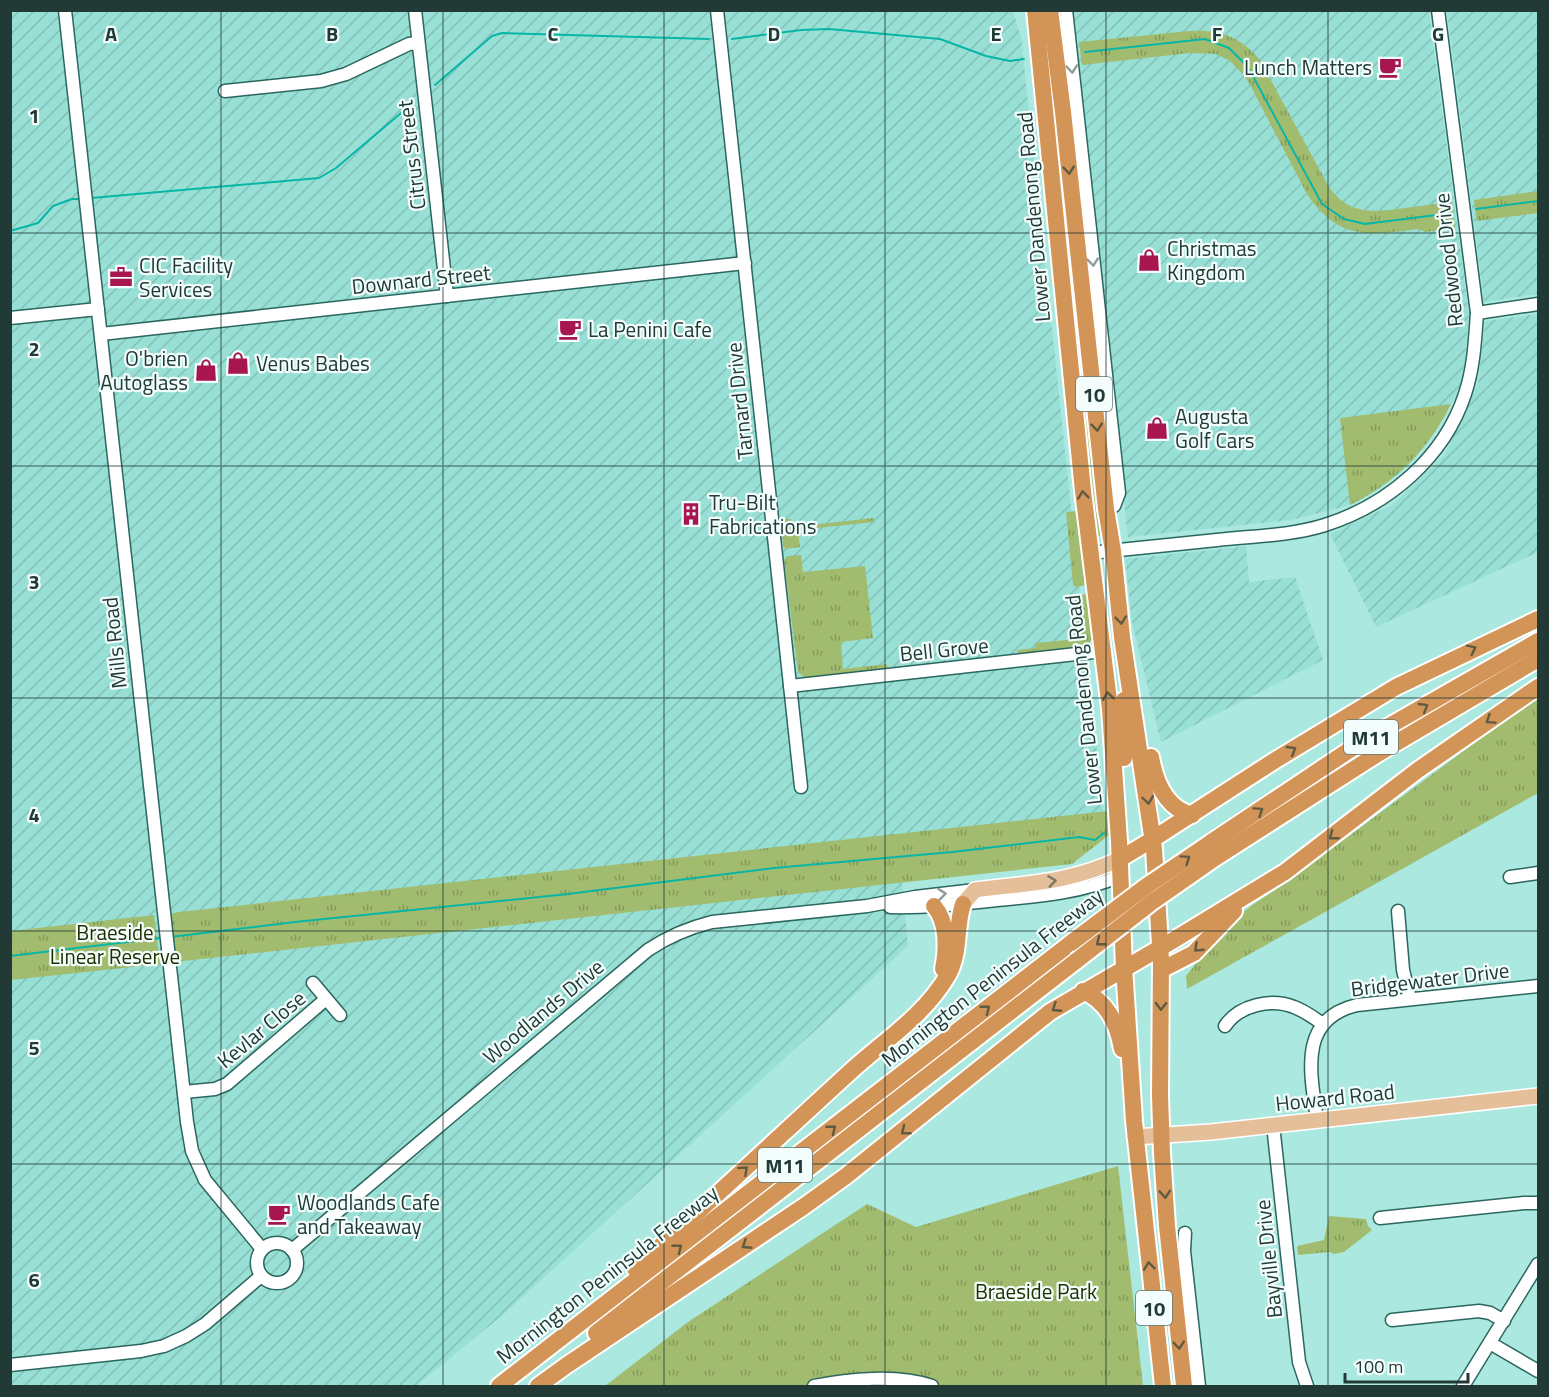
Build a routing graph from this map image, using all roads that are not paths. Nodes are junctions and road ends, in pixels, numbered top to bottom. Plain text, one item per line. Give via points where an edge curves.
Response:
1 (65, 10) edge
2 (415, 10) edge
3 (717, 10) edge
4 (1028, 10) edge
5 (1035, 10) edge
6 (1438, 10) edge
7 (1056, 13) edge
8 (1038, 33) junction
9 (418, 43) junction
10 (225, 91) dead end
11 (745, 263) junction
12 (447, 296) junction
13 (1539, 304) edge
14 (98, 309) junction
15 (1476, 313) junction
16 (10, 318) edge
17 (101, 334) junction
18 (1106, 509) junction
19 (1113, 550) junction
20 (1090, 553) junction
21 (1539, 619) edge
22 (1539, 641) edge
23 (1103, 651) junction
24 (1125, 652) junction
25 (1539, 659) edge
26 (1128, 675) junction
27 (790, 686) junction
28 (1539, 687) edge
29 (801, 787) dead end
30 (1192, 815) junction
31 (1153, 839) junction
32 (1213, 851) junction
33 (1124, 856) junction
34 (1539, 873) edge
35 (1120, 876) junction
36 (1510, 877) dead end
37 (1272, 880) junction
38 (975, 890) junction
39 (963, 904) junction
40 (867, 906) junction
41 (934, 906) junction
42 (1398, 911) dead end
43 (1161, 948) junction
44 (1124, 967) junction
45 (1161, 970) junction
46 (313, 983) dead end
47 (1539, 986) edge
48 (1083, 991) junction
49 (936, 993) junction
50 (326, 999) junction
51 (1410, 999) junction
52 (340, 1015) dead end
53 (1323, 1024) junction
54 (1225, 1026) dead end
55 (184, 1092) junction
56 (1539, 1096) edge
57 (1317, 1120) junction
58 (1273, 1125) junction
59 (1135, 1129) junction
60 (1161, 1136) junction
61 (1539, 1203) edge
62 (1380, 1218) dead end
63 (1167, 1226) junction
64 (1185, 1233) dead end
65 (262, 1249) junction
66 (292, 1250) junction
67 (1185, 1255) junction
68 (1539, 1264) edge
69 (261, 1276) junction
70 (1392, 1320) dead end
71 (1504, 1321) junction
72 (1490, 1343) junction
73 (545, 1351) junction
74 (10, 1365) edge
75 (1539, 1371) edge
76 (499, 1386) edge
77 (529, 1386) edge
78 (538, 1386) edge
79 (822, 1386) edge
80 (932, 1386) edge
81 (1163, 1386) edge
82 (1184, 1386) edge
83 (1199, 1386) edge
84 (1307, 1386) edge
85 (1463, 1386) edge

1 - 14 street, Mills Road
2 - 9 street, Citrus Street
3 - 11 street, Tarnard Drive
4 - 8 highway
5 - 8 highway, Lower Dandenong Road / 10
6 - 15 street, Redwood Drive
7 -> 18 highway, Lower Dandenong Road / 10
7 -> 18 street, Lower Dandenong Road via 1068,36 1119,493 1114,506
20 -> 8 highway, Lower Dandenong Road / 10
9 - 10 street via 321,81
9 - 12 street, Citrus Street
11 - 12 street, Downard Street
11 - 27 street, Tarnard Drive
12 - 17 street, Downard Street
13 - 15 street
14 - 16 street
14 - 17 street, Mills Road
15 - 19 street, Redwood Drive via 1474,355 1465,394 1430,458 1398,489 1361,512 1323,526
17 - 55 street, Mills Road
18 - 19 highway, Lower Dandenong Road / 10
19 - 20 street, Redwood Drive
19 -> 24 highway, Lower Dandenong Road / 10
20 - 23 highway, Lower Dandenong Road / 10
30 -> 21 highway via 1396,687
32 -> 22 highway, Mornington Peninsula Freeway / M11 via 1363,741
23 - 27 street, Bell Grove
33 -> 23 highway, Lower Dandenong Road / 10
24 - 26 highway, Lower Dandenong Road / 10
24 - 33 highway
25 - 32 highway, Mornington Peninsula Freeway / M11
26 - 30 highway via 1145,722 1159,786 1172,803
26 -> 31 highway, Lower Dandenong Road / 10
27 - 29 street, Tarnard Drive
28 -> 37 highway via 1426,764
30 - 31 highway
31 - 33 highway
31 - 43 highway, Lower Dandenong Road / 10
73 -> 32 highway, Mornington Peninsula Freeway / M11, bridge via 1148,885
32 -> 77 highway, Mornington Peninsula Freeway / M11, bridge
33 - 35 highway via 1126,868
38 -> 33 main road, Woodlands Drive via 1070,878
34 - 36 street
35 - 39 street, Woodlands Drive via 1059,894
35 - 44 highway, 10
37 - 43 highway
37 -> 45 highway via 1194,953
38 - 39 main road
40 -> 38 street, Woodlands Drive
39 - 41 street, Woodlands Drive
39 - 49 highway via 954,963
40 - 41 street, Woodlands Drive
40 - 66 street, Woodlands Drive via 712,922 667,938
41 - 49 highway via 945,942 944,965
42 - 51 street
43 - 44 highway
43 - 45 highway, Lower Dandenong Road / 10
44 - 48 highway
44 - 59 highway, 10
45 -> 60 highway, Lower Dandenong Road / 10
46 - 50 street, Kevlar Close
47 - 51 street, Bridgewater Drive
48 - 59 highway via 1102,1004 1116,1025
48 -> 78 highway via 1031,1026 803,1208
73 -> 49 highway via 922,1010
50 - 52 street, Kevlar Close
50 - 55 street, Kevlar Close via 227,1084
51 - 53 street, Bridgewater Drive via 1348,1007
53 - 54 street via 1287,1004 1270,1003 1239,1012
53 - 57 street via 1310,1057
55 - 65 street, Mills Road via 192,1151 205,1180
56 - 57 main road, Howard Road
57 - 58 main road, Howard Road
58 - 60 main road, Howard Road
58 - 84 street, Bayville Drive via 1299,1362
59 - 60 main road, Howard Road
81 -> 59 highway, 10
60 -> 63 highway, Lower Dandenong Road / 10
61 - 62 street
63 - 67 street, Lower Dandenong Road
63 -> 82 highway, Lower Dandenong Road / 10
64 - 67 street, Lower Dandenong Road
65 - 66 street via 280,1243
65 - 69 street via 257,1259
66 - 69 street via 297,1260 290,1279 278,1283
67 - 83 street, Lower Dandenong Road
68 - 71 street
69 - 74 street via 205,1324 164,1346
70 - 71 street via 1479,1311
71 - 72 street
72 - 75 street
72 - 85 street
73 - 76 highway, Mornington Peninsula Freeway / M11
79 - 80 street via 842,1380 882,1378

